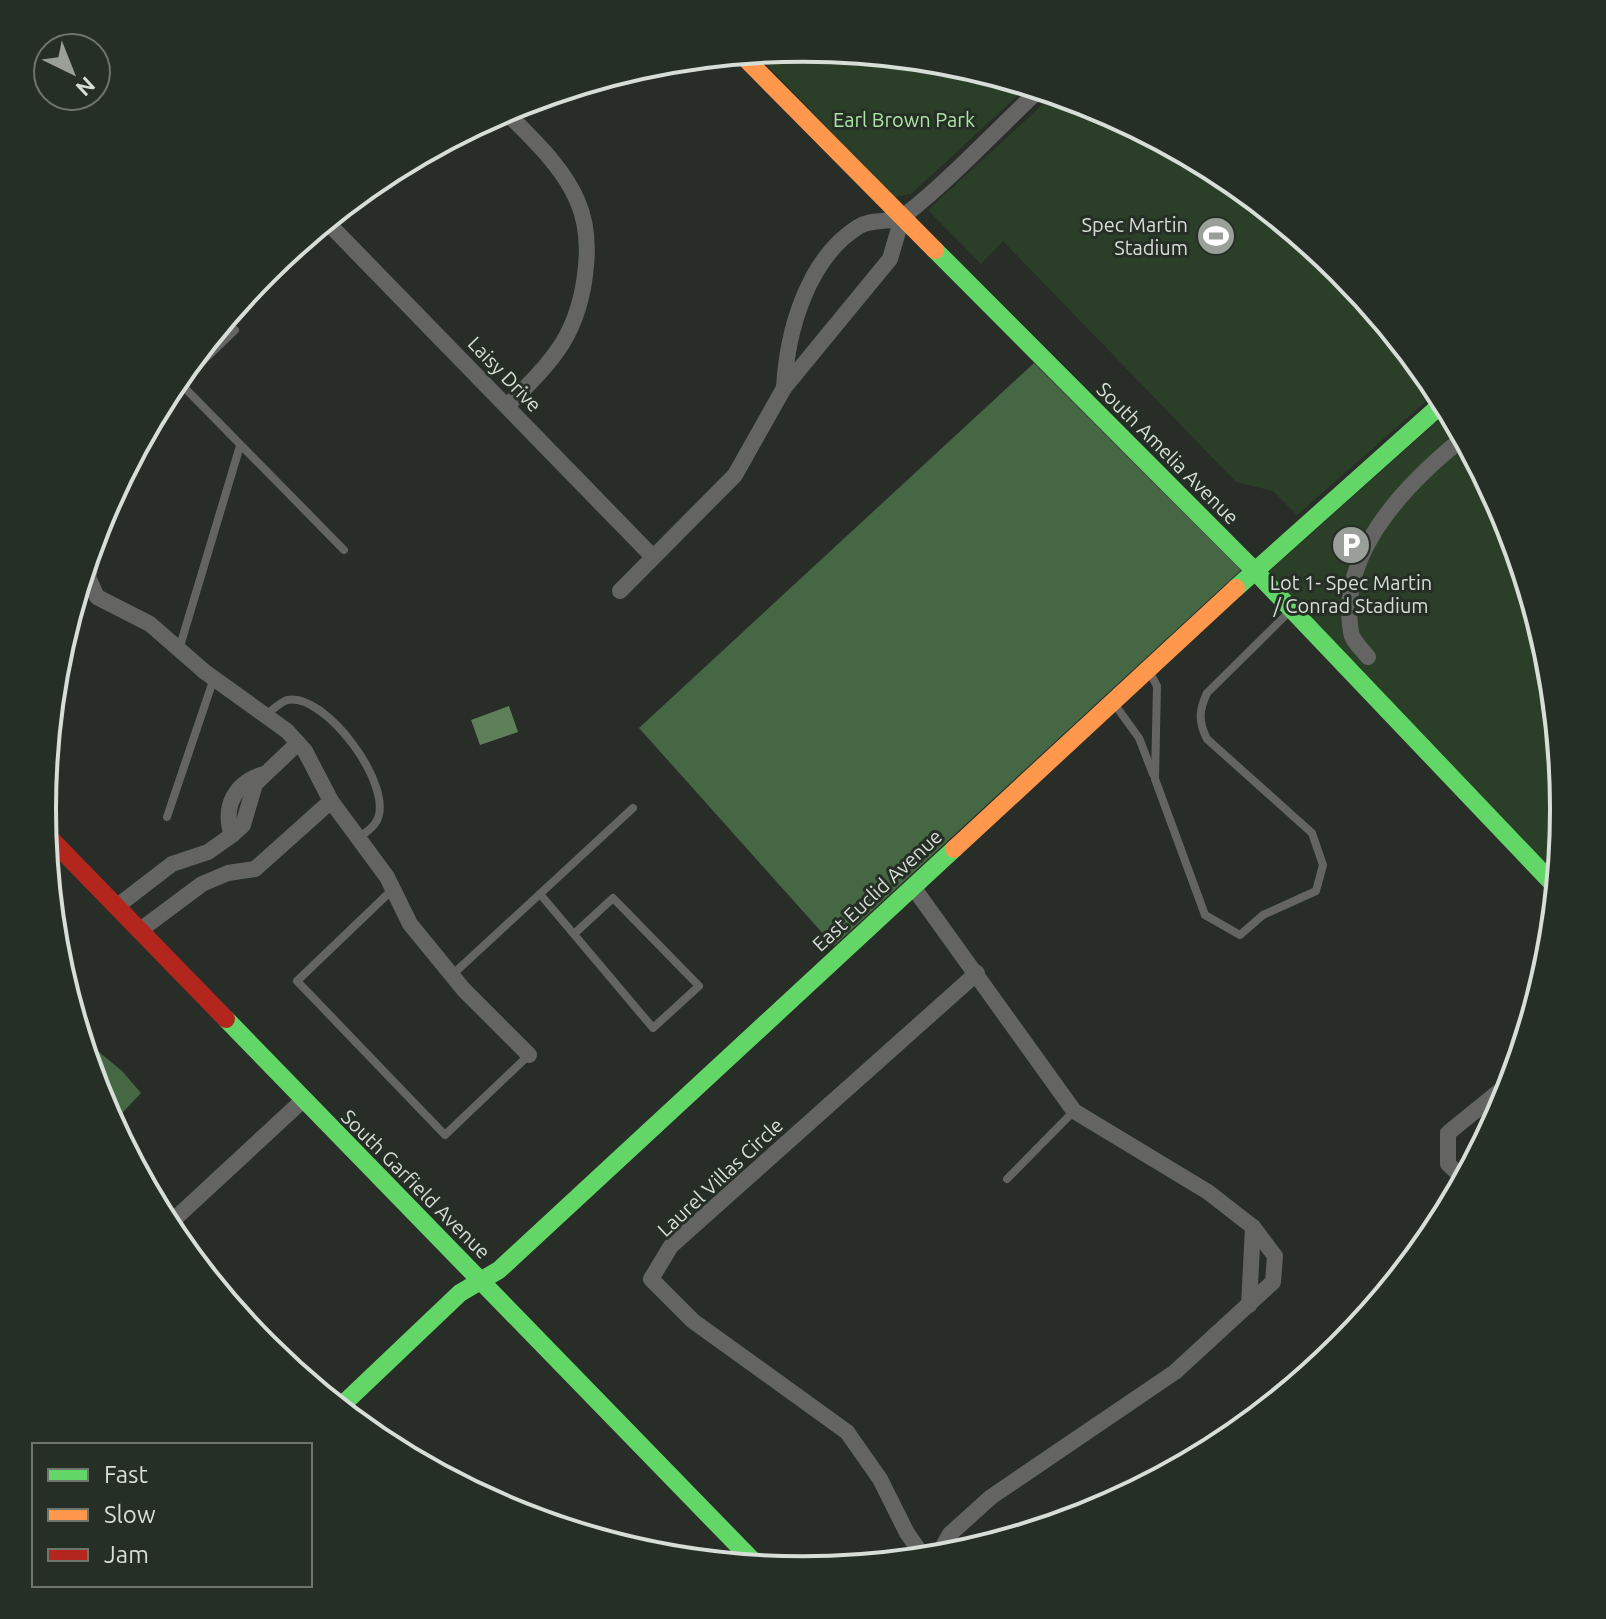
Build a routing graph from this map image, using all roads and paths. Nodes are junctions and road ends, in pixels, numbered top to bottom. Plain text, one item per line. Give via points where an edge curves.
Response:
1 (751, 64) edge
2 (1030, 98) edge
3 (514, 120) edge
4 (902, 218) junction
5 (334, 229) edge
6 (235, 330) dead end
7 (218, 345) edge
8 (784, 388) junction
9 (186, 389) edge
10 (508, 405) junction
11 (1434, 411) edge
12 (1455, 445) edge
13 (240, 446) junction
14 (344, 550) dead end
15 (653, 557) junction
16 (1255, 571) junction
17 (91, 584) edge
18 (620, 591) dead end
19 (1291, 609) junction
20 (180, 646) junction
21 (1368, 657) dead end
22 (1148, 669) junction
23 (214, 678) junction
24 (1113, 702) junction
25 (267, 714) junction
26 (298, 743) junction
27 (1155, 779) junction
28 (331, 801) junction
29 (633, 808) dead end
30 (167, 817) dead end
31 (358, 838) junction
32 (58, 846) edge
33 (1546, 877) edge
34 (913, 887) junction
35 (393, 889) junction
36 (540, 894) junction
37 (116, 907) junction
38 (139, 931) junction
39 (574, 934) junction
40 (977, 973) junction
41 (452, 975) junction
42 (529, 1055) joint
43 (1492, 1097) edge
44 (302, 1101) junction
45 (1074, 1111) junction
46 (1456, 1172) edge
47 (1007, 1179) dead end
48 (177, 1217) edge
49 (1253, 1227) junction
50 (480, 1281) junction
51 (1249, 1305) junction
52 (347, 1401) edge
53 (945, 1543) edge
54 (917, 1547) edge
55 (747, 1554) edge

1 - 4 street, South Amelia Avenue
2 - 4 street
3 - 10 street via 550,158 578,201 588,247 575,326 542,372
4 - 8 street via 890,259
4 - 8 street via 860,225 817,273 792,332
4 - 16 street, South Amelia Avenue
5 - 10 street, Laisy Drive
6 - 7 lane
8 - 15 street via 735,475
9 - 13 lane
10 - 15 street, Laisy Drive
11 - 16 street, East Euclid Avenue
12 - 21 street via 1404,492 1372,533 1353,589 1351,634
13 - 14 lane
13 - 20 lane
15 - 18 street
16 - 19 street, South Amelia Avenue
16 - 22 street, East Euclid Avenue
17 - 20 street via 97,597
19 - 27 lane via 1207,693 1199,724 1207,739 1312,833 1323,865 1316,891 1263,915 1240,935 1205,915
19 - 33 street, South Amelia Avenue
20 - 23 street
22 - 24 street, East Euclid Avenue
22 - 27 lane via 1157,686
23 - 25 street
23 - 30 lane
24 - 27 lane via 1139,738
24 - 34 street, East Euclid Avenue
25 - 26 street
25 - 31 lane via 287,700 303,702 324,713 351,740 372,774 379,813
26 - 28 street
26 - 37 street via 255,784 243,825 232,835 208,852 172,864
28 - 31 street
28 - 38 street via 255,869 202,884
29 - 36 lane
31 - 35 street
32 - 37 street, South Garfield Avenue
34 - 40 street
34 - 50 street, East Euclid Avenue via 499,1270
35 - 41 street via 410,924
35 - 42 lane via 297,981 445,1135
36 - 39 lane
36 - 41 lane
37 - 38 street, South Garfield Avenue
38 - 44 street, South Garfield Avenue
39 - 39 lane via 653,1028 699,986 613,898
40 - 45 street
40 - 54 street, Laurel Villas Circle via 671,1246 651,1279 693,1321 847,1432
41 - 42 street
43 - 46 street via 1448,1133 1448,1164
44 - 48 street
44 - 50 street, South Garfield Avenue
45 - 47 lane
45 - 49 street via 1172,1169
49 - 51 street
49 - 51 street via 1271,1246 1276,1267 1273,1282
50 - 52 street, East Euclid Avenue via 460,1293
50 - 55 street, South Garfield Avenue
51 - 53 street via 1175,1372 991,1497

